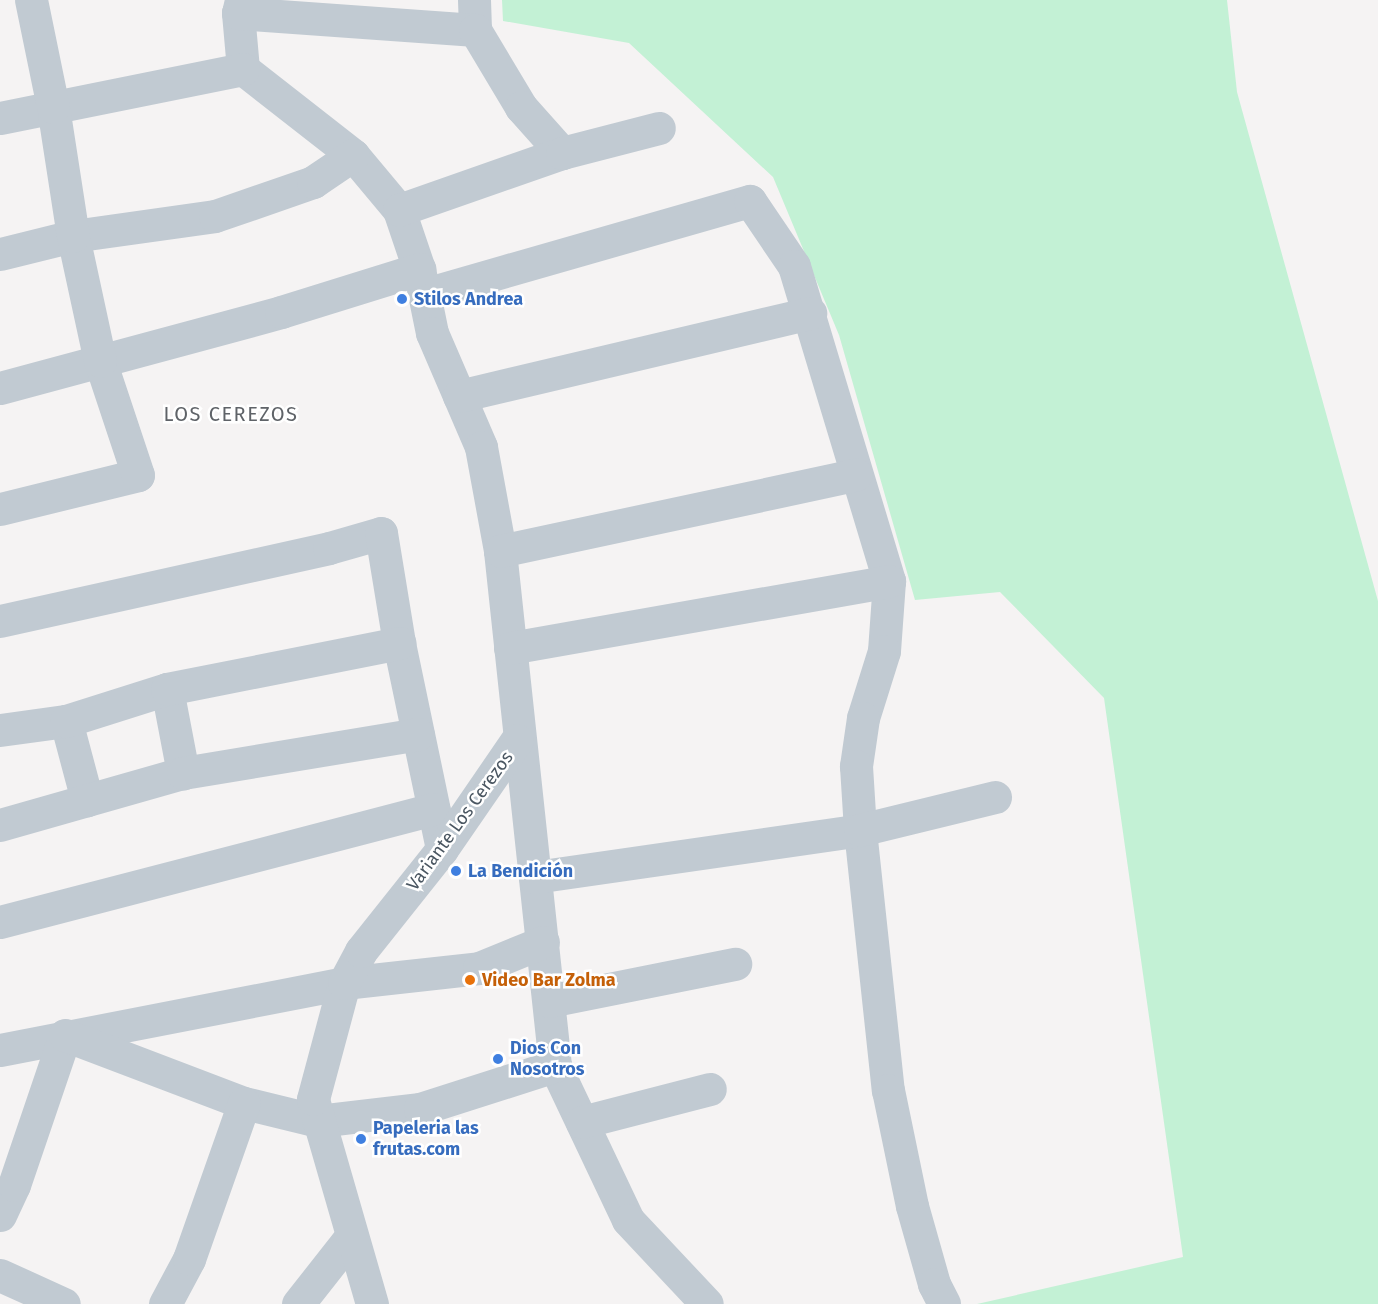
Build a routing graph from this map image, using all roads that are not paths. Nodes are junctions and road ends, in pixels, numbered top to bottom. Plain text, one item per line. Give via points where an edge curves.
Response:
1 (31, 0) edge
2 (239, 6) edge
3 (475, 15) edge
4 (243, 69) junction
5 (53, 106) junction
6 (0, 118) edge
7 (659, 128) dead end
8 (562, 153) junction
9 (353, 155) junction
10 (399, 210) junction
11 (73, 236) junction
12 (0, 254) edge
13 (422, 282) junction
14 (810, 313) junction
15 (100, 361) junction
16 (0, 388) edge
17 (459, 396) junction
18 (856, 475) junction
19 (0, 509) edge
20 (500, 551) junction
21 (889, 581) junction
22 (0, 621) edge
23 (399, 643) junction
24 (510, 648) junction
25 (167, 689) junction
26 (66, 721) junction
27 (0, 730) edge
28 (418, 734) junction
29 (517, 741) junction
30 (183, 773) junction
31 (995, 797) dead end
32 (87, 800) junction
33 (433, 809) junction
34 (0, 825) edge
35 (860, 830) junction
36 (442, 849) junction
37 (536, 877) junction
38 (0, 921) edge
39 (543, 942) junction
40 (735, 964) dead end
41 (344, 983) junction
42 (549, 1001) junction
43 (65, 1035) junction
44 (0, 1050) edge
45 (555, 1066) junction
46 (710, 1089) dead end
47 (244, 1103) junction
48 (318, 1121) junction
49 (582, 1122) junction
50 (7, 1182) edge
51 (0, 1215) edge
52 (350, 1238) junction
53 (0, 1275) edge
54 (177, 1299) edge
55 (64, 1304) edge
56 (298, 1304) edge
57 (372, 1304) edge
58 (707, 1304) edge
59 (944, 1304) edge

1 - 5 street
2 - 3 street
2 - 4 street
3 - 8 street via 521,107
4 - 5 street
4 - 9 street
5 - 6 street
5 - 11 street
7 - 8 street
8 - 10 street
9 - 10 street
9 - 11 street via 313,182 215,216
10 - 13 street
11 - 12 street
11 - 15 street
13 - 14 street via 750,201 794,267
13 - 15 street
13 - 17 street via 432,333
14 - 17 street
14 - 18 street
15 - 16 street
15 - 19 street via 138,475
17 - 20 street via 481,447
18 - 20 street
18 - 21 street via 876,529
20 - 24 street
21 - 24 street
21 - 35 street via 884,651 863,718 856,766
22 - 23 street via 381,533
23 - 25 street
23 - 28 street
24 - 29 street
25 - 26 street
25 - 30 street
26 - 27 street
26 - 32 street
28 - 30 street
28 - 33 street
29 - 36 street, Variante Los Cerezos
29 - 37 street, Variante Los Cerezos
30 - 32 street
31 - 35 street
32 - 34 street
33 - 36 street
33 - 38 street
35 - 37 street
35 - 59 street via 888,1090 912,1206 934,1284
36 - 41 street, Variante Los Cerezos via 360,951
37 - 39 street, Variante Los Cerezos
39 - 41 street via 479,968
39 - 42 street, Variante Los Cerezos
40 - 42 street
41 - 43 street
41 - 48 street, Variante Los Cerezos via 313,1099
42 - 45 street, Variante Los Cerezos
43 - 44 street
43 - 47 street
43 - 50 street
45 - 48 street via 420,1108
45 - 49 street, Variante Los Cerezos
46 - 49 street
47 - 48 street
47 - 54 street
48 - 52 street, Variante Los Cerezos
49 - 58 street, Variante Los Cerezos via 628,1220
50 - 51 street
52 - 56 street
52 - 57 street, Variante Los Cerezos
53 - 55 street

